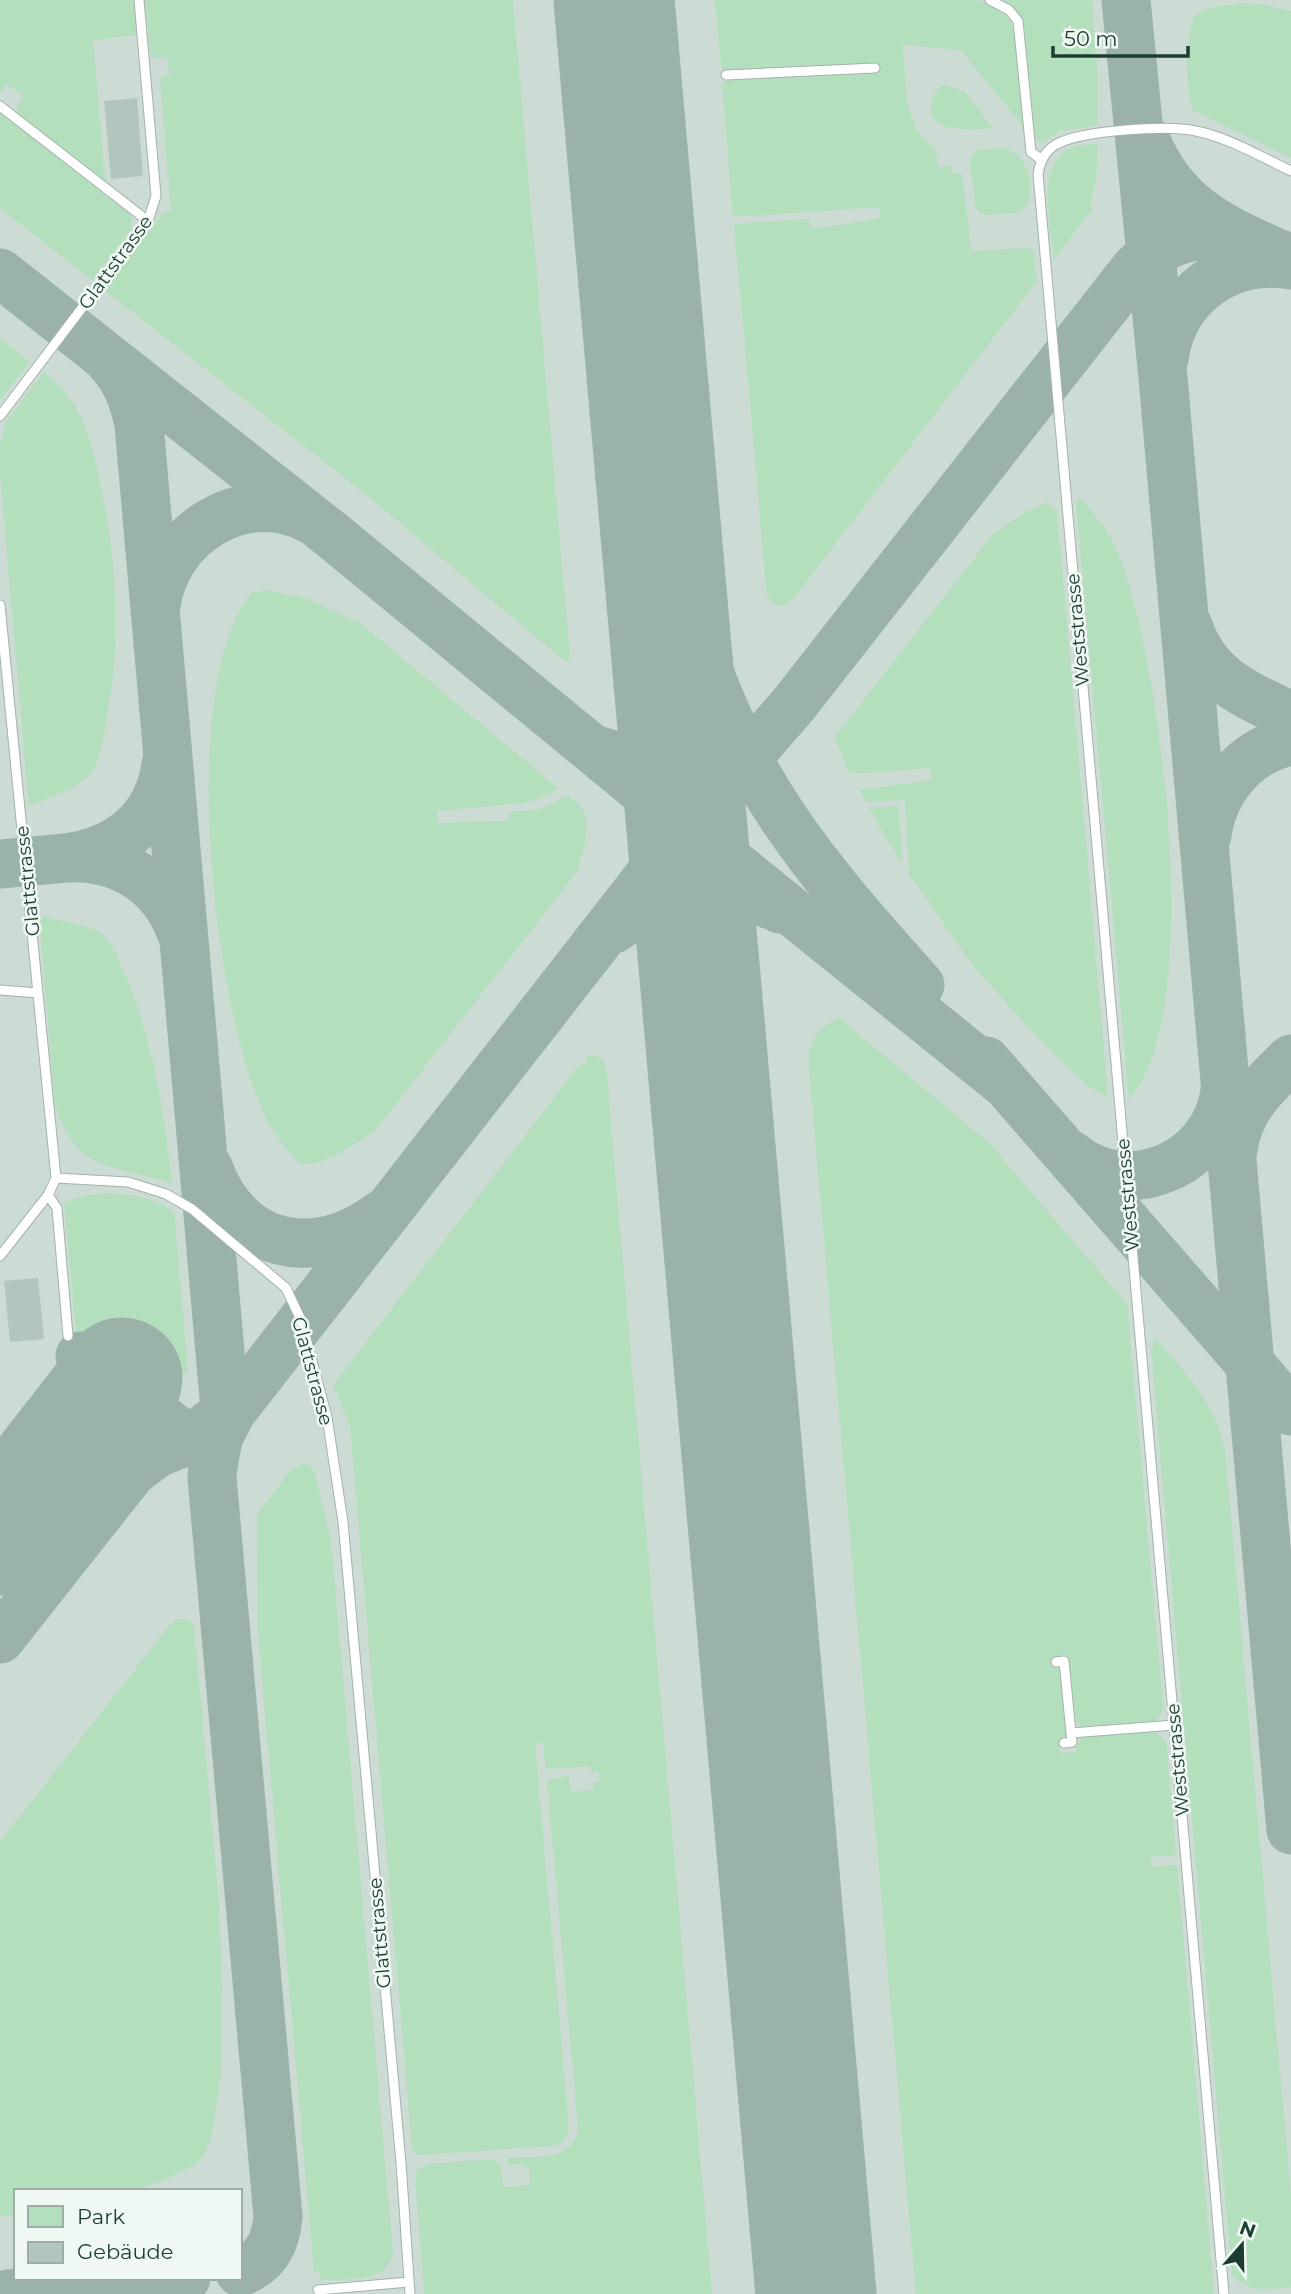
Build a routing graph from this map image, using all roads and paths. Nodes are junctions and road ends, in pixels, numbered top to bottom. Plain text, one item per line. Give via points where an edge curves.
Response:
1 (139, 0) edge
2 (990, 0) edge
3 (875, 68) dead end
4 (726, 75) dead end
5 (0, 106) edge
6 (1042, 160) junction
7 (1291, 172) edge
8 (148, 221) junction
9 (0, 416) edge
10 (0, 605) edge
11 (0, 990) edge
12 (38, 993) junction
13 (56, 1178) junction
14 (48, 1195) junction
15 (0, 1256) edge
16 (68, 1336) dead end
17 (1056, 1662) dead end
18 (1174, 1724) junction
19 (1071, 1733) junction
20 (1064, 1743) dead end
21 (409, 2282) junction
22 (318, 2290) dead end
23 (410, 2294) edge
24 (1224, 2294) edge

1 - 8 lane, Glattstrasse via 156,196
2 - 6 lane via 1018,21 1031,152
3 - 4 lane
5 - 8 lane
6 - 7 lane via 1058,143 1164,128 1197,131
6 - 18 lane, Weststrasse via 1038,181 1069,552
8 - 9 lane, Glattstrasse
10 - 12 lane, Glattstrasse
11 - 12 lane
12 - 13 lane, Glattstrasse
13 - 14 lane
13 - 21 lane, Glattstrasse via 128,1182 175,1199 286,1289 301,1320 327,1417 343,1522
14 - 15 lane
14 - 16 lane via 57,1208
17 - 19 lane via 1064,1661
18 - 19 lane
18 - 24 lane, Weststrasse
19 - 20 lane via 1072,1742
21 - 22 lane
21 - 23 lane, Glattstrasse

